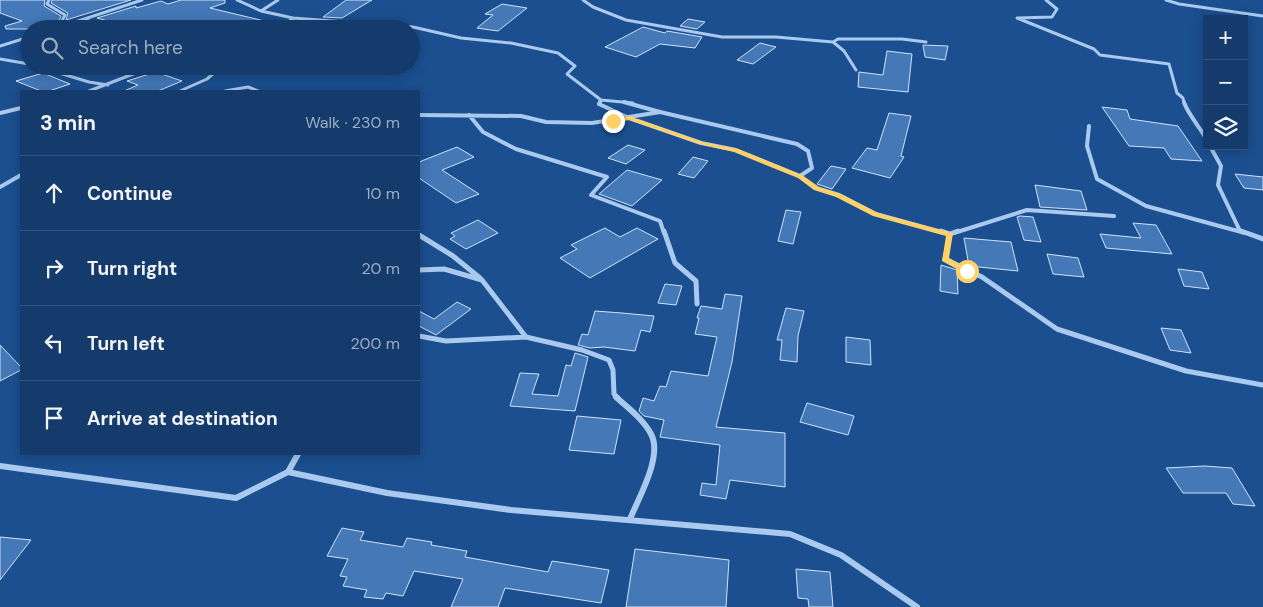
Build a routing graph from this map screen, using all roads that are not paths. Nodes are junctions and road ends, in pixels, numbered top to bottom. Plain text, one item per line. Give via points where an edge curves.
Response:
1 (49, 0) edge
2 (142, 0) edge
3 (237, 0) edge
4 (278, 0) edge
5 (583, 0) edge
6 (1046, 0) edge
7 (1166, 0) edge
8 (261, 11) junction
9 (1263, 16) edge
10 (293, 18) junction
11 (62, 20) edge
12 (84, 20) edge
13 (290, 20) edge
14 (320, 20) edge
15 (420, 29) edge
16 (20, 40) edge
17 (832, 42) junction
18 (926, 42) dead end
19 (0, 46) edge
20 (0, 59) edge
21 (20, 62) edge
22 (856, 70) dead end
23 (66, 75) edge
24 (132, 75) edge
25 (212, 75) edge
26 (207, 79) junction
27 (108, 85) junction
28 (92, 90) edge
29 (182, 90) edge
30 (190, 90) edge
31 (231, 90) edge
32 (256, 90) edge
33 (602, 100) junction
34 (20, 108) edge
35 (660, 112) junction
36 (0, 113) edge
37 (420, 115) edge
38 (469, 115) junction
39 (629, 118) junction
40 (1089, 126) dead end
41 (1203, 133) edge
42 (1212, 150) edge
43 (20, 176) edge
44 (800, 176) junction
45 (0, 187) edge
46 (1114, 216) dead end
47 (1240, 231) junction
48 (950, 234) junction
49 (420, 236) edge
50 (1263, 239) edge
51 (420, 270) edge
52 (482, 280) junction
53 (697, 304) dead end
54 (420, 336) edge
55 (526, 337) junction
56 (1263, 385) edge
57 (297, 455) edge
58 (0, 466) edge
59 (288, 472) junction
60 (630, 519) junction
61 (917, 607) edge

1 - 11 street via 47,4 63,12
2 - 12 street
3 - 8 street
4 - 8 street
5 - 17 street via 626,20 722,37
6 - 41 street via 1057,9 1052,17 1018,18 1094,49 1100,55 1168,64 1177,84 1177,93
7 - 9 street
8 - 10 street
10 - 13 street
10 - 14 street
15 - 33 street via 558,53 575,66 567,74
16 - 19 street
17 - 18 street via 838,39
17 - 22 street via 843,48
20 - 21 street
23 - 27 street
24 - 27 street
25 - 26 street
26 - 29 street
26 - 30 street
27 - 28 street
31 - 32 street via 248,87
33 - 35 street via 631,102
33 - 39 street via 599,104
34 - 36 street
35 - 39 street
35 - 44 street via 797,144 808,152 812,168
37 - 38 street
38 - 39 street via 592,123
38 - 53 street via 483,132 516,149 607,177 591,196 660,220 675,263 696,281
39 - 44 street via 701,143 736,150
40 - 47 street via 1087,146 1096,179 1146,206
42 - 47 street via 1221,166 1218,185
43 - 45 street
44 - 48 street via 816,188 839,195 876,214
46 - 48 street via 1027,210
47 - 50 street
48 - 56 street via 945,259 982,277 1057,329 1186,372
49 - 52 street
51 - 52 street via 444,268
52 - 55 street
54 - 55 street via 446,341
55 - 60 street via 602,356 612,365 614,394 654,441 655,456
57 - 59 street
58 - 59 street via 236,498
59 - 60 street via 387,493 492,508
60 - 61 street via 790,534 829,548 861,565

